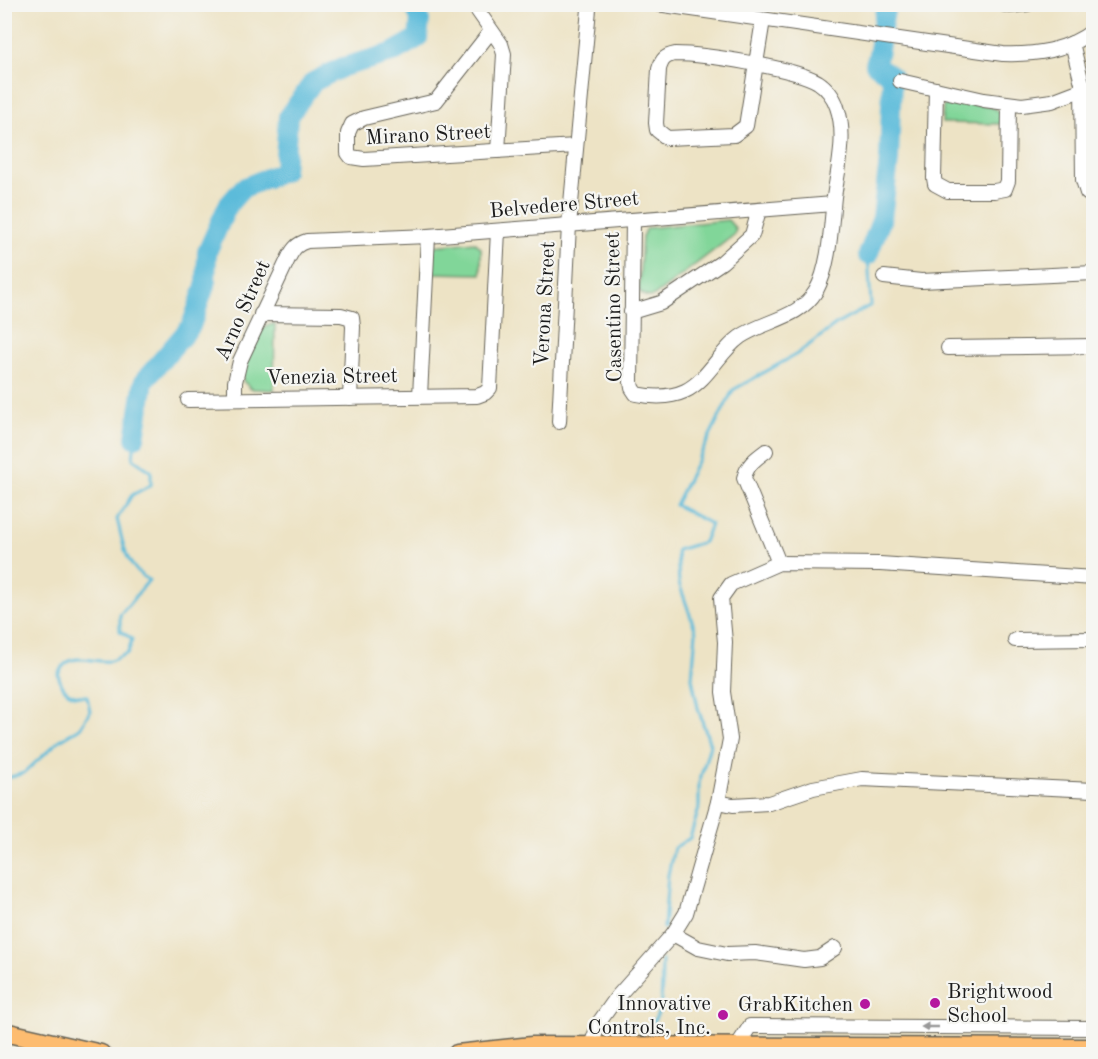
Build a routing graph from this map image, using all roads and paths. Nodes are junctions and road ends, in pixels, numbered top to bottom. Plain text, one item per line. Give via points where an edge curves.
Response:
1 (473, 4) edge
2 (657, 4) edge
3 (1001, 4) edge
4 (1028, 4) edge
5 (589, 6) edge
6 (763, 20) junction
7 (1094, 30) edge
8 (491, 31) junction
9 (1072, 43) junction
10 (757, 65) junction
11 (900, 81) dead end
12 (1088, 87) edge
13 (936, 89) junction
14 (1010, 104) junction
15 (1088, 127) edge
16 (576, 146) junction
17 (498, 151) junction
18 (1094, 197) edge
19 (833, 204) junction
20 (759, 210) junction
21 (633, 220) junction
22 (569, 225) junction
23 (498, 231) junction
24 (428, 236) junction
25 (299, 243) joint
26 (1094, 273) edge
27 (884, 277) dead end
28 (631, 312) junction
29 (261, 314) junction
30 (1094, 346) edge
31 (948, 348) dead end
32 (420, 396) junction
33 (236, 398) junction
34 (350, 398) junction
35 (188, 400) dead end
36 (560, 422) dead end
37 (766, 451) dead end
38 (779, 563) junction
39 (1094, 578) edge
40 (1094, 639) edge
41 (1016, 640) dead end
42 (1094, 790) edge
43 (718, 802) junction
44 (673, 934) junction
45 (835, 948) dead end
46 (1087, 1028) edge
47 (4, 1032) edge
48 (591, 1045) junction
49 (737, 1046) junction
50 (1084, 1050) edge
51 (101, 1054) edge
52 (457, 1054) edge

1 - 8 street
2 - 6 street
3 - 4 street
5 - 16 street, Verona Street
6 - 9 street via 1003,54 1042,54
6 - 10 street
7 - 9 street
8 - 17 street via 504,54
8 - 17 street, Mirano Street via 436,101 357,120 349,128 348,153 364,159
9 - 12 street via 1081,77
10 - 10 street via 748,121 742,131 734,135 673,139 657,130 659,69 667,56 686,54
10 - 19 street via 807,76 824,87 837,105 841,146
11 - 13 street
12 - 14 street via 1038,104
12 - 15 street
13 - 14 street
13 - 14 street via 934,178 935,184 948,191 1005,189
15 - 18 street via 1083,180 1087,194
16 - 17 street, Mirano Street
16 - 22 street, Verona Street
19 - 20 street, Belvedere Street
19 - 28 street, Casentino Street via 822,277 806,304 738,338 687,390 675,396 636,394 632,388
20 - 21 street, Belvedere Street
20 - 28 street via 752,235 722,261 661,303
21 - 22 street, Belvedere Street
21 - 28 street, Casentino Street
22 - 23 street, Belvedere Street
22 - 36 street, Verona Street
23 - 24 street, Belvedere Street
23 - 32 street, Venezia Street via 490,388 477,396
24 - 25 street, Belvedere Street
24 - 32 street
25 - 29 street, Arno Street
26 - 27 street via 921,281
29 - 33 street, Arno Street via 237,371
29 - 34 street via 352,318
30 - 31 street
32 - 34 street, Venezia Street
33 - 34 street, Venezia Street
33 - 35 street, Venezia Street
37 - 38 street via 752,461 744,478
38 - 39 street via 880,564
38 - 43 street via 731,584 721,598 725,642 723,692 730,739
40 - 41 street
42 - 43 street via 862,779 813,788 769,803
43 - 44 street via 686,913
44 - 45 street via 698,948 727,954 755,953 804,960 820,958
44 - 48 street via 617,997 600,1021
46 -> 49 street via 750,1026
46 - 50 street
47 - 51 main road
48 - 49 main road
48 - 52 main road
49 - 50 main road

